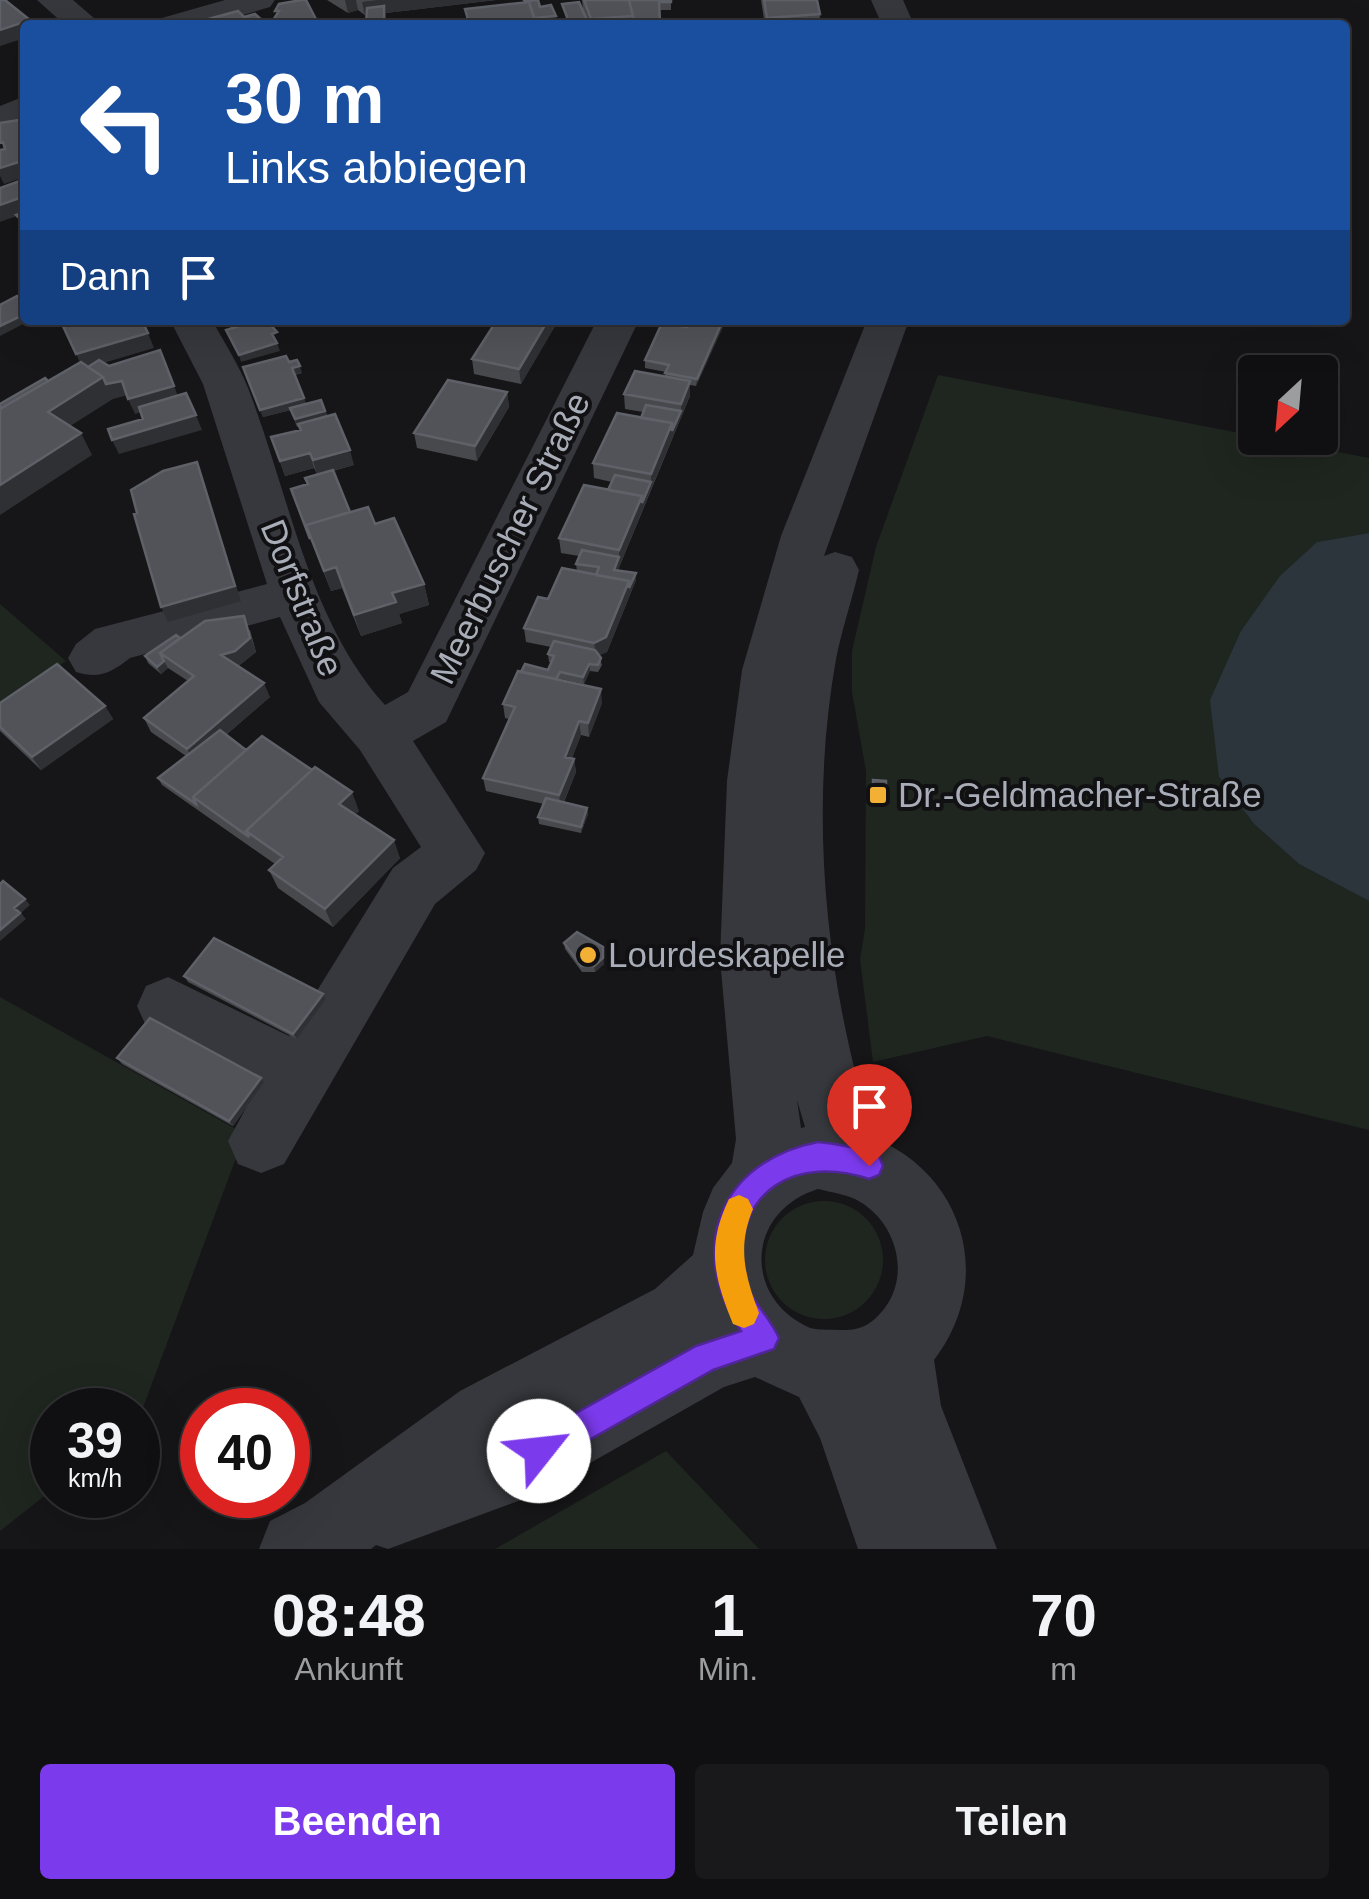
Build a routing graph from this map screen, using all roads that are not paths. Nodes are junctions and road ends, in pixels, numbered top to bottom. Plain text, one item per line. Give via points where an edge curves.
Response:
1 (52, 0) edge
2 (259, 0) edge
3 (79, 20) edge
4 (191, 20) edge
5 (194, 325) edge
6 (616, 325) edge
7 (886, 325) edge
8 (921, 325) edge
9 (296, 595) junction
10 (94, 658) dead end
11 (379, 735) junction
12 (168, 1006) dead end
13 (300, 1075) junction
14 (261, 1141) dead end
15 (847, 1158) junction
16 (764, 1176) junction
17 (728, 1270) junction
18 (896, 1350) junction
19 (794, 1353) junction
20 (315, 1539) edge
21 (898, 1549) edge
22 (958, 1549) edge

1 - 3 street
2 - 4 street
5 - 9 street, Dorfstraße via 225,384
6 - 11 street, Meerbuscher Straße via 427,707
7 - 16 street via 805,536 768,670 750,876 750,958 769,1139
8 - 15 street via 842,546 808,672 798,784 805,960 825,1094
9 - 10 street via 112,643
9 - 11 street, Dorfstraße via 338,688
11 - 13 street, Dorfstraße via 456,853 414,886
12 - 13 street
13 - 14 street
15 - 16 street via 790,1161
15 - 18 street via 896,1184 930,1237 930,1299
16 - 17 street via 731,1226
17 - 19 street via 734,1295
17 - 20 street via 680,1314 486,1417
18 - 19 street via 850,1368
18 - 22 street via 904,1406
19 - 20 street via 707,1357 505,1470
19 - 21 street via 852,1423

